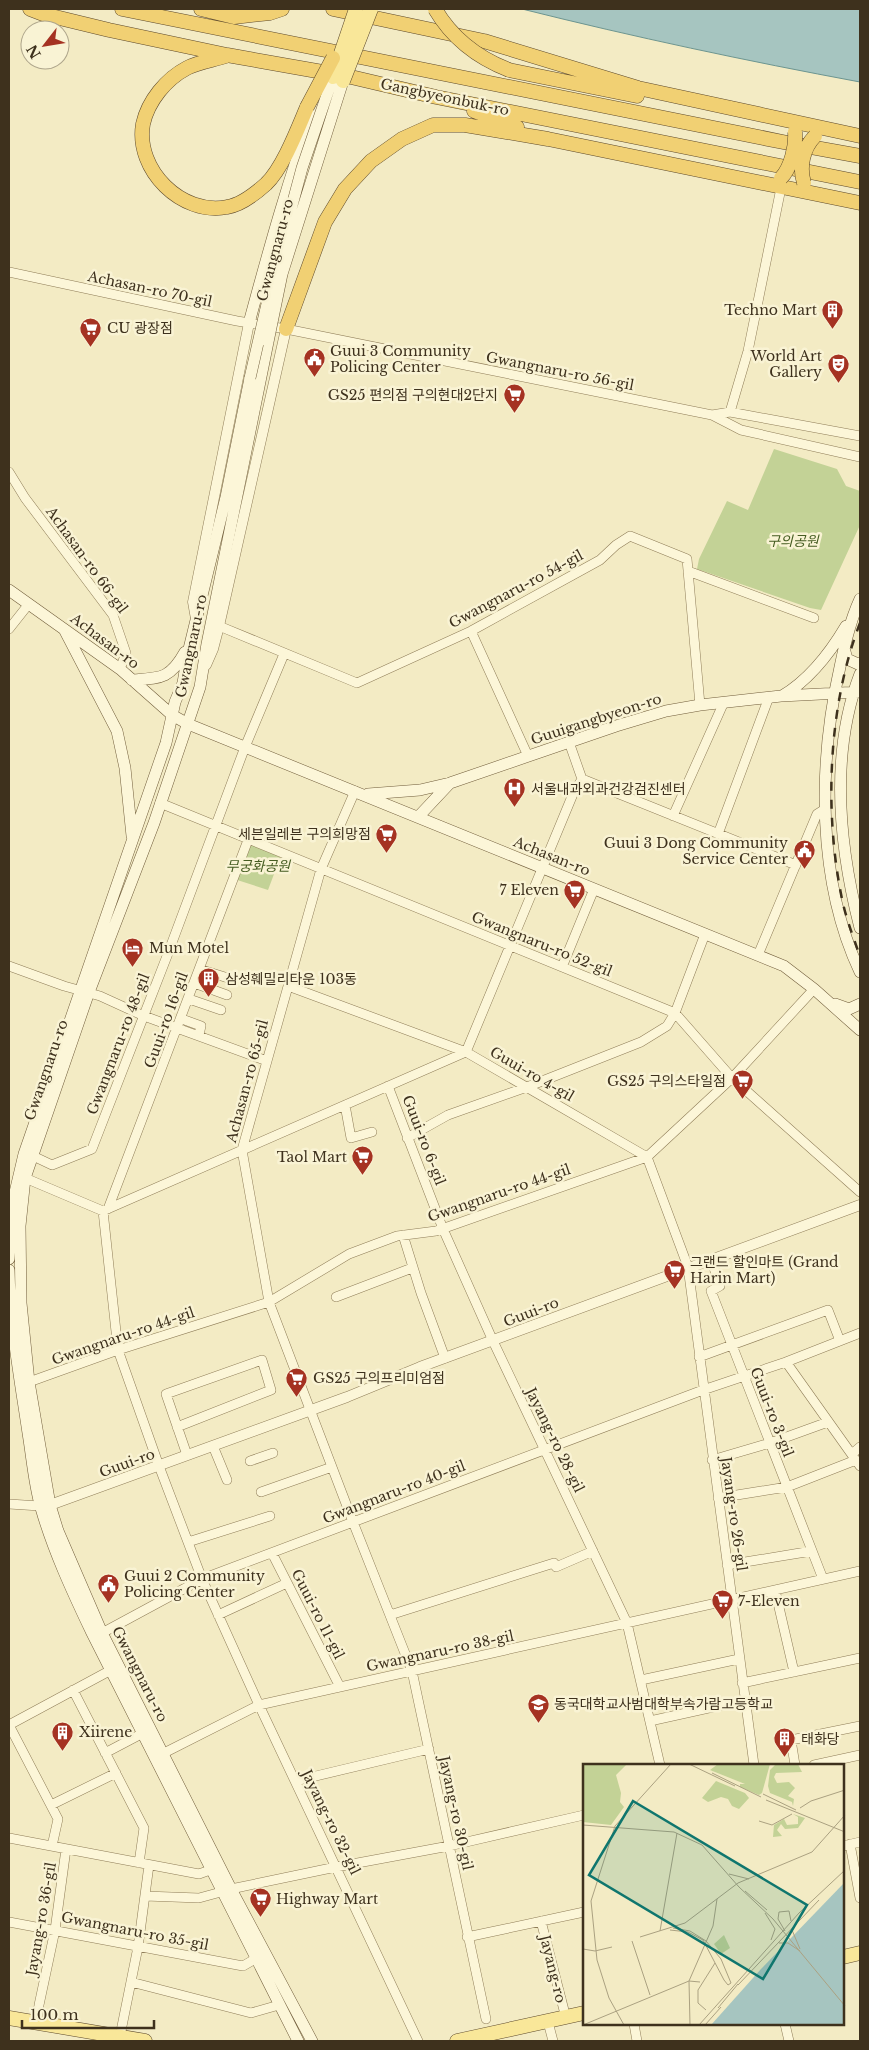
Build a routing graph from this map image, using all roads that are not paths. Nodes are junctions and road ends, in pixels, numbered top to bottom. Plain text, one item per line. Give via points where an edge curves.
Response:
1 (30, 9) edge
2 (122, 9) edge
3 (201, 9) edge
4 (282, 9) edge
5 (333, 9) edge
6 (356, 9) edge
7 (371, 9) edge
8 (435, 9) edge
9 (349, 29) junction
10 (227, 55) junction
11 (333, 58) joint
12 (338, 79) junction
13 (436, 97) junction
14 (312, 105) junction
15 (742, 112) junction
16 (792, 126) junction
17 (832, 130) junction
18 (860, 136) edge
19 (548, 139) junction
20 (860, 156) edge
21 (860, 182) edge
22 (781, 183) junction
23 (809, 188) junction
24 (860, 203) edge
25 (9, 272) edge
26 (249, 324) junction
27 (286, 329) junction
28 (730, 412) junction
29 (712, 415) junction
30 (860, 436) edge
31 (860, 456) edge
32 (9, 472) edge
33 (688, 571) junction
34 (9, 590) edge
35 (860, 599) edge
36 (28, 605) junction
37 (814, 618) dead end
38 (851, 618) junction
39 (196, 623) junction
40 (219, 626) junction
41 (62, 628) junction
42 (9, 629) edge
43 (471, 631) junction
44 (192, 640) junction
45 (844, 648) junction
46 (284, 654) junction
47 (860, 663) edge
48 (120, 668) junction
49 (203, 670) junction
50 (860, 674) edge
51 (132, 680) junction
52 (857, 692) edge
53 (834, 693) junction
54 (781, 696) junction
55 (769, 697) junction
56 (724, 702) junction
57 (700, 705) junction
58 (172, 715) junction
59 (188, 724) junction
60 (568, 742) junction
61 (244, 747) junction
62 (528, 756) junction
63 (582, 778) junction
64 (450, 783) junction
65 (360, 792) junction
66 (160, 803) junction
67 (825, 809) junction
68 (419, 816) junction
69 (673, 816) junction
70 (214, 826) junction
71 (718, 834) junction
72 (248, 840) junction
73 (132, 841) junction
74 (796, 865) junction
75 (321, 869) junction
76 (542, 869) junction
77 (594, 890) junction
78 (856, 896) edge
79 (860, 928) edge
80 (705, 934) junction
81 (510, 945) junction
82 (758, 955) junction
83 (9, 966) edge
84 (562, 967) junction
85 (199, 968) junction
86 (860, 972) edge
87 (228, 978) dead end
88 (194, 983) junction
89 (288, 986) junction
90 (814, 989) junction
91 (85, 991) junction
92 (227, 995) dead end
93 (189, 999) junction
94 (829, 1002) junction
95 (860, 1004) edge
96 (221, 1010) dead end
97 (675, 1013) junction
98 (144, 1016) junction
99 (180, 1023) junction
100 (860, 1030) edge
101 (466, 1052) junction
102 (267, 1061) junction
103 (732, 1078) junction
104 (388, 1086) junction
105 (527, 1087) junction
106 (344, 1105) junction
107 (372, 1132) dead end
108 (407, 1138) junction
109 (242, 1150) junction
110 (33, 1156) junction
111 (647, 1157) junction
112 (25, 1178) junction
113 (860, 1192) edge
114 (860, 1205) edge
115 (105, 1210) junction
116 (443, 1229) junction
117 (403, 1235) junction
118 (9, 1259) edge
119 (711, 1259) junction
120 (412, 1268) junction
121 (688, 1268) junction
122 (9, 1270) edge
123 (336, 1297) dead end
124 (269, 1302) junction
125 (860, 1333) edge
126 (493, 1341) junction
127 (840, 1341) junction
128 (732, 1346) junction
129 (118, 1350) junction
130 (699, 1357) junction
131 (445, 1358) junction
132 (786, 1362) junction
133 (744, 1376) junction
134 (29, 1382) junction
135 (703, 1390) junction
136 (311, 1410) junction
137 (828, 1422) junction
138 (177, 1427) junction
139 (770, 1443) junction
140 (213, 1446) junction
141 (860, 1448) edge
142 (544, 1450) junction
143 (273, 1452) dead end
144 (187, 1455) junction
145 (712, 1460) junction
146 (856, 1460) edge
147 (250, 1461) dead end
148 (159, 1466) junction
149 (332, 1467) junction
150 (227, 1480) dead end
151 (787, 1487) junction
152 (261, 1492) dead end
153 (718, 1498) junction
154 (9, 1504) edge
155 (45, 1505) junction
156 (270, 1516) dead end
157 (352, 1522) junction
158 (188, 1542) junction
159 (593, 1551) junction
160 (812, 1551) junction
161 (272, 1553) junction
162 (726, 1565) junction
163 (860, 1571) edge
164 (822, 1579) junction
165 (202, 1580) junction
166 (287, 1583) junction
167 (775, 1590) junction
168 (731, 1600) junction
169 (218, 1615) junction
170 (390, 1615) junction
171 (628, 1623) junction
172 (102, 1632) junction
173 (860, 1658) edge
174 (739, 1659) junction
175 (111, 1670) junction
176 (412, 1671) junction
177 (794, 1672) junction
178 (641, 1680) junction
179 (742, 1683) junction
180 (340, 1687) junction
181 (73, 1690) junction
182 (745, 1700) junction
183 (259, 1705) junction
184 (650, 1721) junction
185 (9, 1726) edge
186 (859, 1726) edge
187 (143, 1733) junction
188 (860, 1737) edge
189 (428, 1749) junction
190 (105, 1753) junction
191 (164, 1753) junction
192 (860, 1755) edge
193 (660, 1764) edge
194 (754, 1764) edge
195 (795, 1764) edge
196 (819, 1764) edge
197 (116, 1773) junction
198 (295, 1781) junction
199 (52, 1805) junction
200 (583, 1815) edge
201 (9, 1838) edge
202 (860, 1842) edge
203 (846, 1845) edge
204 (52, 1846) junction
205 (449, 1846) junction
206 (66, 1849) junction
207 (139, 1863) junction
208 (149, 1865) junction
209 (336, 1866) junction
210 (210, 1870) junction
211 (226, 1890) junction
212 (860, 1892) edge
213 (145, 1896) junction
214 (583, 1912) edge
215 (542, 1921) junction
216 (9, 1922) edge
217 (55, 1930) junction
218 (468, 1936) junction
219 (138, 1947) junction
220 (860, 1953) edge
221 (844, 1957) edge
222 (256, 1959) junction
223 (131, 1982) junction
224 (279, 2005) junction
225 (583, 2013) edge
226 (9, 2018) edge
227 (566, 2018) junction
228 (486, 2019) dead end
229 (548, 2022) junction
230 (37, 2023) junction
231 (634, 2025) edge
232 (785, 2025) edge
233 (120, 2036) junction
234 (145, 2041) edge
235 (298, 2041) edge
236 (312, 2041) edge
237 (418, 2041) edge
238 (457, 2041) edge
239 (553, 2041) edge
240 (637, 2041) edge
241 (789, 2041) edge

1 - 10 highway, Gangbyeonbuk-ro
2 - 20 highway, Gangbyeonbuk-ro
3 - 4 highway via 234,16
5 - 15 highway via 484,41 638,88
6 - 9 main road, bridge
7 - 12 main road, bridge
8 - 15 highway, bridge via 472,52 509,70 657,100
9 - 11 main road, bridge
9 - 12 main road, bridge
10 - 13 highway, Gangbyeonbuk-ro via 351,76
10 - 14 highway via 187,68 167,82 150,105 143,124 148,162 160,181 181,200 205,208 221,208 249,197 268,182
11 - 14 highway, bridge
12 - 39 main road, Gwangnaru-ro, bridge via 302,168 275,269
12 - 49 main road, Gwangnaru-ro, bridge via 282,274
13 - 19 highway
13 - 21 highway, Gangbyeonbuk-ro
14 - 26 main road via 277,217
15 - 16 highway
16 - 17 highway
16 - 22 highway, bridge via 796,140
17 - 18 highway
17 - 23 highway, bridge via 815,136 805,150 801,174
19 - 22 highway via 767,185
19 - 27 highway via 465,125 433,125 402,139 371,161 345,189 325,222
22 - 23 highway
22 - 28 street via 748,351
23 - 24 highway
25 - 26 street, Achasan-ro 70-gil
26 - 27 street, Achasan-ro 70-gil
26 - 39 street via 193,602
27 - 29 street, Gwangnaru-ro 56-gil
27 - 40 street
28 - 29 street, Gwangnaru-ro 56-gil
28 - 30 street, Gwangnaru-ro 56-gil
29 - 31 street, Gwangnaru-ro 56-gil via 741,430
32 - 48 street, Achasan-ro 66-gil via 113,615 126,653
33 - 37 street
33 - 43 street, Gwangnaru-ro 54-gil via 687,559 630,536 600,560
33 - 57 street
34 - 36 main road, Achasan-ro
35 - 38 main road
36 - 41 main road, Achasan-ro
36 - 42 street
38 - 45 main road
38 - 54 main road via 817,666
39 - 44 main road, Gwangnaru-ro
40 - 46 street, Gwangnaru-ro 54-gil
40 - 49 street
41 - 48 main road, Achasan-ro
41 - 73 main road via 117,731 125,768
43 - 46 street, Gwangnaru-ro 54-gil via 356,683
43 - 62 street
44 - 51 main road via 177,667 157,678
44 - 58 main road, Gwangnaru-ro
45 - 47 main road via 846,659
45 - 53 main road
46 - 61 street
48 - 51 main road, Achasan-ro
49 - 59 main road, Gwangnaru-ro
50 - 52 main road
51 - 58 main road, Achasan-ro
52 - 53 main road, Guuigangbyeon-ro
52 - 78 main road via 846,722 841,794 842,835
53 - 54 main road, Guuigangbyeon-ro
53 - 67 main road via 827,748
54 - 55 main road, Guuigangbyeon-ro
55 - 56 main road, Guuigangbyeon-ro
55 - 71 street
56 - 57 main road, Guuigangbyeon-ro
56 - 69 street
57 - 60 main road, Guuigangbyeon-ro via 642,718
58 - 59 main road, Achasan-ro
58 - 73 main road, Gwangnaru-ro via 166,743
59 - 61 main road, Achasan-ro
59 - 66 main road, Gwangnaru-ro
60 - 62 main road, Guuigangbyeon-ro
60 - 63 street
61 - 65 main road, Achasan-ro
61 - 70 street, Gwangnaru-ro 48-gil
62 - 64 main road, Guuigangbyeon-ro
63 - 69 street
63 - 76 street
64 - 65 main road via 420,790
64 - 68 main road, Guuigangbyeon-ro
65 - 68 main road, Achasan-ro
65 - 75 street, Achasan-ro 65-gil
66 - 70 street, Gwangnaru-ro 52-gil
66 - 91 main road, Gwangnaru-ro
67 - 74 street via 817,814
67 - 86 main road via 833,882
68 - 76 main road, Achasan-ro
69 - 71 street
70 - 72 street, Gwangnaru-ro 52-gil
70 - 98 street, Gwangnaru-ro 48-gil
71 - 74 street
72 - 75 street, Gwangnaru-ro 52-gil
72 - 85 street, Guui-ro 16-gil
73 - 91 main road, Gwangnaru-ro
74 - 82 street
75 - 81 street, Gwangnaru-ro 52-gil
75 - 89 street, Achasan-ro 65-gil
76 - 77 main road, Achasan-ro
76 - 81 street
77 - 80 main road, Achasan-ro
77 - 84 street
78 - 79 main road
80 - 82 main road, Achasan-ro
80 - 97 street
81 - 84 street, Gwangnaru-ro 52-gil
81 - 101 street
82 - 90 main road, Achasan-ro via 784,966
83 - 91 street
84 - 97 street, Gwangnaru-ro 52-gil
85 - 87 street
85 - 88 street, Guui-ro 16-gil
88 - 92 street
88 - 93 street, Guui-ro 16-gil
89 - 101 street, Guui-ro 4-gil
89 - 102 street, Achasan-ro 65-gil
90 - 94 main road, Achasan-ro
90 - 103 street, Gwangnaru-ro 44-gil
91 - 98 street
91 - 110 main road, Gwangnaru-ro
91 - 118 main road, Gwangnaru-ro via 24,1154 9,1226
93 - 96 street
93 - 99 street, Guui-ro 16-gil
94 - 95 main road via 849,1009
94 - 100 main road, Achasan-ro
97 - 103 street, Gwangnaru-ro 52-gil
97 - 105 street via 667,1026 641,1042
98 - 99 street
98 - 110 street, Gwangnaru-ro 48-gil via 92,1149 52,1165
99 - 102 street via 198,1035
99 - 115 street, Guui-ro 16-gil
101 - 104 street
101 - 105 street, Guui-ro 4-gil
102 - 109 street, Achasan-ro 65-gil
103 - 111 street, Gwangnaru-ro 44-gil
103 - 113 street, Gwangnaru-ro 52-gil
104 - 106 street
104 - 108 street, Guui-ro 6-gil
105 - 108 street via 448,1115
105 - 111 street, Guui-ro 4-gil
106 - 107 street via 350,1138
106 - 109 street
108 - 116 street, Guui-ro 6-gil
109 - 115 street
109 - 124 street, Achasan-ro 65-gil
110 - 112 main road, Gwangnaru-ro
111 - 116 street, Gwangnaru-ro 44-gil
111 - 121 street
112 - 115 street
112 - 134 main road, Gwangnaru-ro via 20,1226 21,1303
114 - 119 street, Guui-ro
115 - 129 street, Guui-ro 16-gil
116 - 117 street, Gwangnaru-ro 44-gil
116 - 126 street, Guui-ro 6-gil
117 - 120 street
117 - 124 street, Gwangnaru-ro 44-gil via 349,1254
119 - 121 street, Guui-ro
119 - 128 street, Guui-ro 3-gil via 720,1286 711,1291
120 - 123 street
120 - 131 street
121 - 126 street, Guui-ro
121 - 130 street, Jayang-ro 26-gil
122 - 155 main road, Gwangnaru-ro via 14,1343
124 - 129 street, Gwangnaru-ro 44-gil
124 - 136 street, Achasan-ro 65-gil
125 - 127 street, Gwangnaru-ro 40-gil
126 - 131 street, Guui-ro
126 - 142 street, Jayang-ro 28-gil
127 - 128 street via 828,1310
127 - 132 street, Gwangnaru-ro 40-gil
128 - 130 street
128 - 133 street, Guui-ro 3-gil
129 - 134 street, Gwangnaru-ro 44-gil
129 - 148 street, Guui-ro 16-gil
130 - 135 street, Jayang-ro 26-gil
131 - 136 street, Guui-ro
132 - 133 street, Gwangnaru-ro 40-gil
132 - 137 street
133 - 135 street, Gwangnaru-ro 40-gil
133 - 139 street, Guui-ro 3-gil
134 - 155 main road, Gwangnaru-ro
135 - 142 street, Gwangnaru-ro 40-gil
135 - 145 street, Jayang-ro 26-gil
136 - 140 street, Guui-ro
136 - 149 street, Jayang-ro 30-gil
137 - 139 street
137 - 146 street
138 - 138 street via 166,1394 262,1360 271,1390
138 - 144 street
139 - 145 street
139 - 151 street, Guui-ro 3-gil
140 - 144 street, Guui-ro
140 - 150 street
141 - 146 street
142 - 157 street, Gwangnaru-ro 40-gil
142 - 159 street, Jayang-ro 28-gil
143 - 147 street
144 - 148 street, Guui-ro
145 - 153 street, Jayang-ro 26-gil
146 - 151 street
148 - 155 street, Guui-ro
148 - 158 street, Jayang-ro 32-gil
149 - 152 street
149 - 157 street, Jayang-ro 30-gil
151 - 153 street
151 - 160 street, Guui-ro 3-gil
153 - 162 street, Jayang-ro 26-gil
154 - 155 street
155 - 172 main road, Gwangnaru-ro
155 - 175 main road, Gwangnaru-ro via 68,1581
156 - 158 street
157 - 161 street, Gwangnaru-ro 40-gil
157 - 170 street, Jayang-ro 30-gil
158 - 165 street, Jayang-ro 32-gil
159 - 170 street
159 - 171 street, Jayang-ro 28-gil
160 - 162 street
160 - 164 street, Guui-ro 3-gil
161 - 165 street, Gwangnaru-ro 40-gil
161 - 166 street, Guui-ro 11-gil
162 - 168 street, Jayang-ro 26-gil
163 - 164 street, Gwangnaru-ro 38-gil
164 - 167 street, Gwangnaru-ro 38-gil
165 - 169 street, Jayang-ro 32-gil
165 - 172 street, Gwangnaru-ro 40-gil
166 - 169 street
166 - 180 street, Guui-ro 11-gil
167 - 168 street, Gwangnaru-ro 38-gil
167 - 177 street
168 - 171 street, Gwangnaru-ro 38-gil
168 - 174 street, Jayang-ro 26-gil
169 - 183 street, Jayang-ro 32-gil
170 - 176 street, Jayang-ro 30-gil
171 - 176 street, Gwangnaru-ro 38-gil
171 - 178 street, Jayang-ro 28-gil
172 - 191 main road, Gwangnaru-ro
173 - 177 street
174 - 178 street
174 - 179 street, Jayang-ro 26-gil
175 - 181 street
175 - 187 main road, Gwangnaru-ro
176 - 180 street, Gwangnaru-ro 38-gil
176 - 189 street, Jayang-ro 30-gil
177 - 179 street
178 - 184 street, Jayang-ro 28-gil
179 - 182 street, Jayang-ro 26-gil
180 - 183 street, Gwangnaru-ro 38-gil
181 - 185 street
181 - 190 street
182 - 184 street
182 - 194 street, Jayang-ro 26-gil
183 - 191 street, Gwangnaru-ro 38-gil
183 - 198 street, Jayang-ro 32-gil
184 - 193 street, Jayang-ro 28-gil
185 - 199 street
186 - 188 street
186 - 195 street via 791,1740
187 - 190 street, Gwangnaru-ro
187 - 210 main road, Gwangnaru-ro
189 - 198 street
189 - 205 street, Jayang-ro 30-gil
190 - 197 street
191 - 211 main road, Gwangnaru-ro
192 - 196 street
197 - 199 street
197 - 207 street via 144,1828
198 - 209 street, Jayang-ro 32-gil
199 - 204 street via 58,1820
200 - 205 street
201 - 204 street
202 - 203 street
203 - 212 street
204 - 206 street
205 - 209 street
205 - 218 street, Jayang-ro 30-gil
206 - 207 street
206 - 217 street, Jayang-ro 36-gil
207 - 208 street
208 - 210 street via 199,1874
208 - 213 street
209 - 211 street
209 - 237 street, Jayang-ro 32-gil
210 - 211 main road, Gwangnaru-ro
211 - 213 street via 199,1898
211 - 222 main road, Gwangnaru-ro
211 - 236 main road, Gwangnaru-ro
213 - 219 street
214 - 215 street
215 - 218 street
215 - 227 street, Jayang-ro
216 - 217 street, Gwangnaru-ro 35-gil
217 - 219 street, Gwangnaru-ro 35-gil
217 - 230 street, Jayang-ro 36-gil
218 - 228 street, Jayang-ro 30-gil
219 - 222 street, Gwangnaru-ro 35-gil via 243,1966
219 - 223 street
220 - 221 main road
222 - 224 main road, Gwangnaru-ro
223 - 224 street via 251,2013
223 - 233 street
224 - 235 main road, Gwangnaru-ro
225 - 227 main road, Jayang-ro
226 - 230 main road
227 - 229 main road, Jayang-ro
229 - 238 main road, Jayang-ro
229 - 239 street, Jayang-ro
230 - 233 main road
231 - 240 street
232 - 241 street
233 - 234 main road

